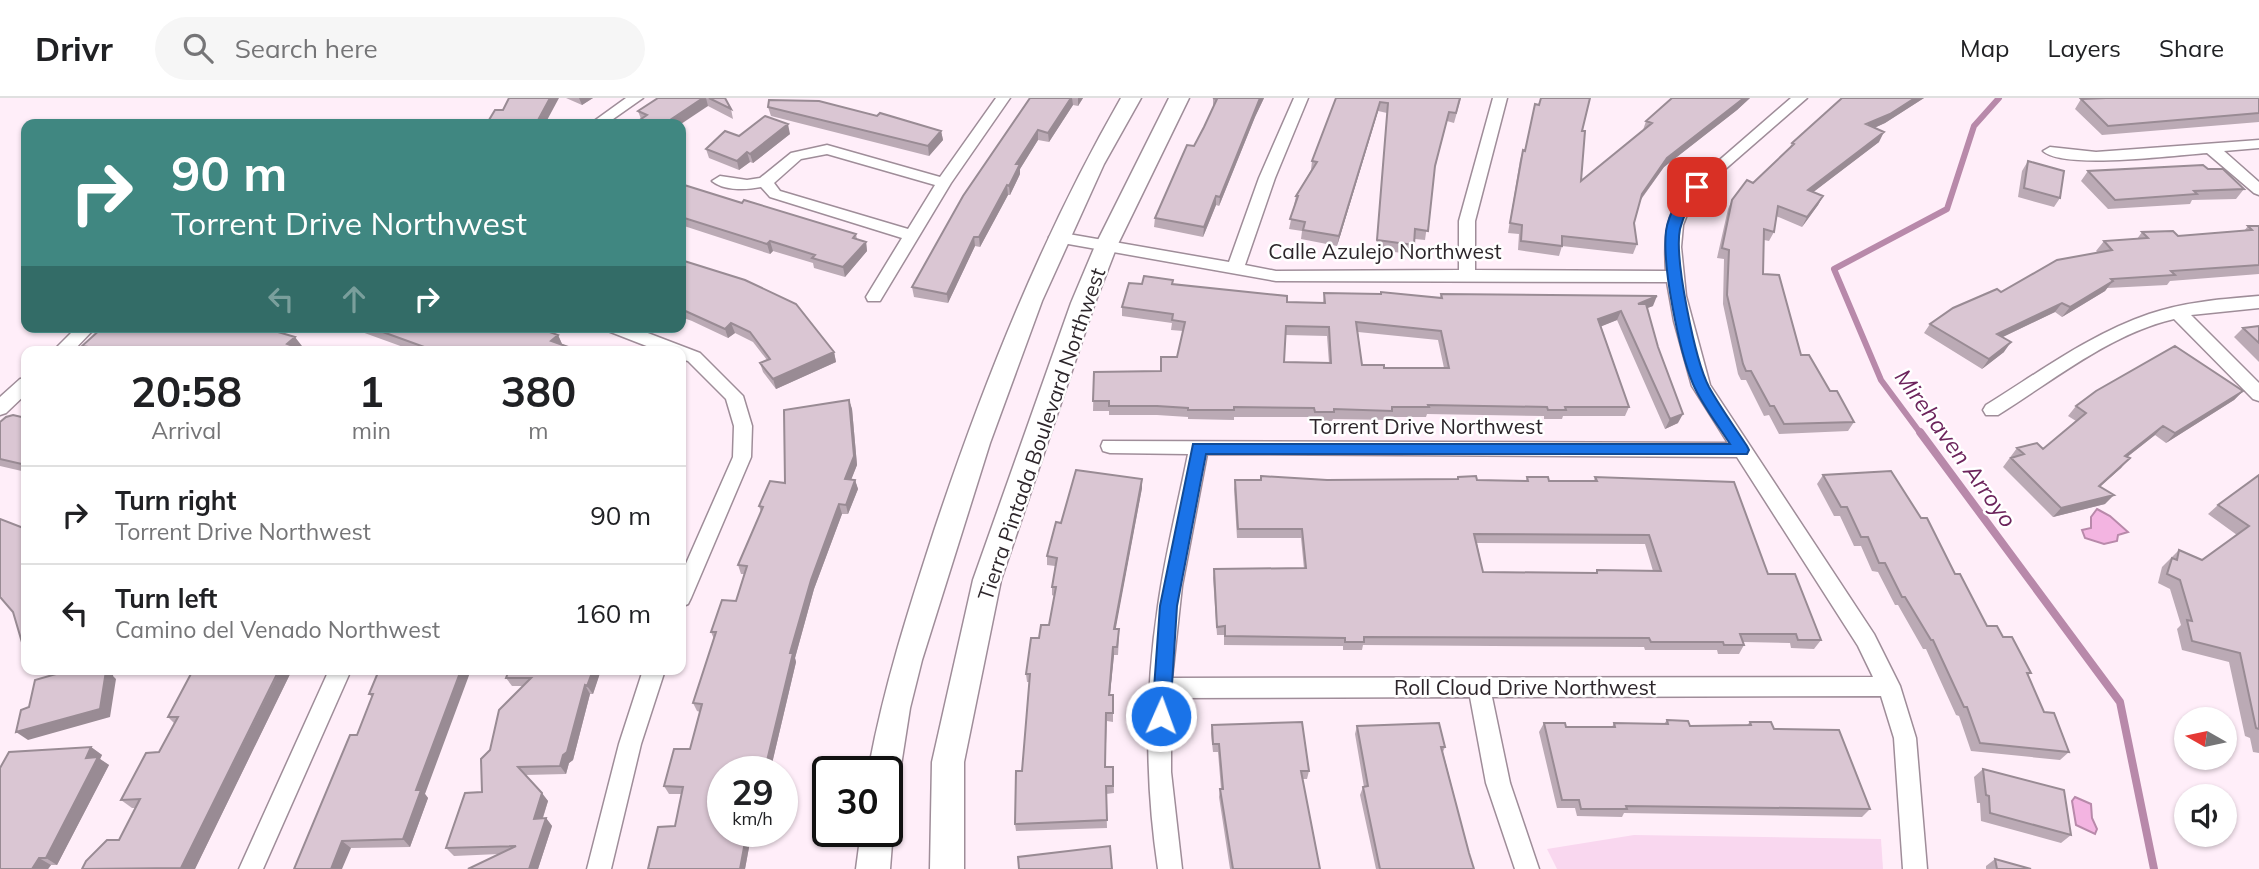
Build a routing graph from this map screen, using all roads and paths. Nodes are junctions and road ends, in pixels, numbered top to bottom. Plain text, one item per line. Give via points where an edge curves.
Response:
1 (636, 98) edge
2 (1003, 98) edge
3 (1131, 98) edge
4 (1179, 98) edge
5 (1301, 98) edge
6 (1500, 98) edge
7 (1800, 98) edge
8 (604, 119) edge
9 (2259, 144) edge
10 (2211, 148) junction
11 (2050, 151) dead end
12 (720, 181) dead end
13 (765, 182) junction
14 (944, 183) junction
15 (2259, 190) edge
16 (912, 236) junction
17 (1057, 237) junction
18 (1106, 246) junction
19 (1235, 269) junction
20 (1467, 274) junction
21 (1675, 277) junction
22 (874, 297) dead end
23 (2259, 302) edge
24 (2179, 313) junction
25 (82, 333) edge
26 (630, 333) edge
27 (67, 346) edge
28 (665, 346) edge
29 (686, 354) edge
30 (21, 389) edge
31 (2259, 394) edge
32 (0, 408) edge
33 (1992, 410) dead end
34 (1110, 446) dead end
35 (1199, 448) junction
36 (1741, 450) junction
37 (686, 586) edge
38 (338, 675) edge
39 (652, 675) edge
40 (1889, 686) junction
41 (1479, 687) junction
42 (1161, 688) junction
43 (887, 756) edge
44 (875, 847) edge
45 (251, 869) edge
46 (599, 869) edge
47 (873, 869) edge
48 (947, 869) edge
49 (1170, 869) edge
50 (1527, 869) edge
51 (1915, 869) edge

1 - 8 street
2 - 14 street
3 - 17 main road
4 - 18 main road, Tierra Pintada Boulevard Northwest
5 - 19 street
6 - 20 street via 1467,221
7 - 21 street via 1697,187 1682,206 1673,231
9 - 10 street
10 - 11 street via 2096,157
10 - 15 street
12 - 13 street
13 - 14 street via 796,156 827,149
13 - 16 street via 775,194
14 - 16 street
16 - 22 street
17 - 18 street, Calle Azulejo Northwest
17 - 43 main road via 1007,356 943,546 907,660
18 - 19 street, Calle Azulejo Northwest
18 - 48 main road, Tierra Pintada Boulevard Northwest via 987,580 948,762
19 - 20 street, Calle Azulejo Northwest via 1276,276
20 - 21 street, Calle Azulejo Northwest
21 - 36 street via 1701,386
23 - 24 street
24 - 31 street
24 - 33 street via 2144,322 2102,342
25 - 27 street
26 - 28 street
29 - 37 street via 734,396 743,426 742,457
30 - 32 street
34 - 35 street, Torrent Drive Northwest
35 - 36 street, Torrent Drive Northwest
35 - 42 street via 1168,606
36 - 40 street via 1866,640
38 - 45 street
39 - 46 street
40 - 41 street, Roll Cloud Drive Northwest
40 - 51 street via 1905,738
41 - 42 street, Roll Cloud Drive Northwest
41 - 50 street via 1498,783
42 - 49 street via 1161,771
44 - 47 main road

